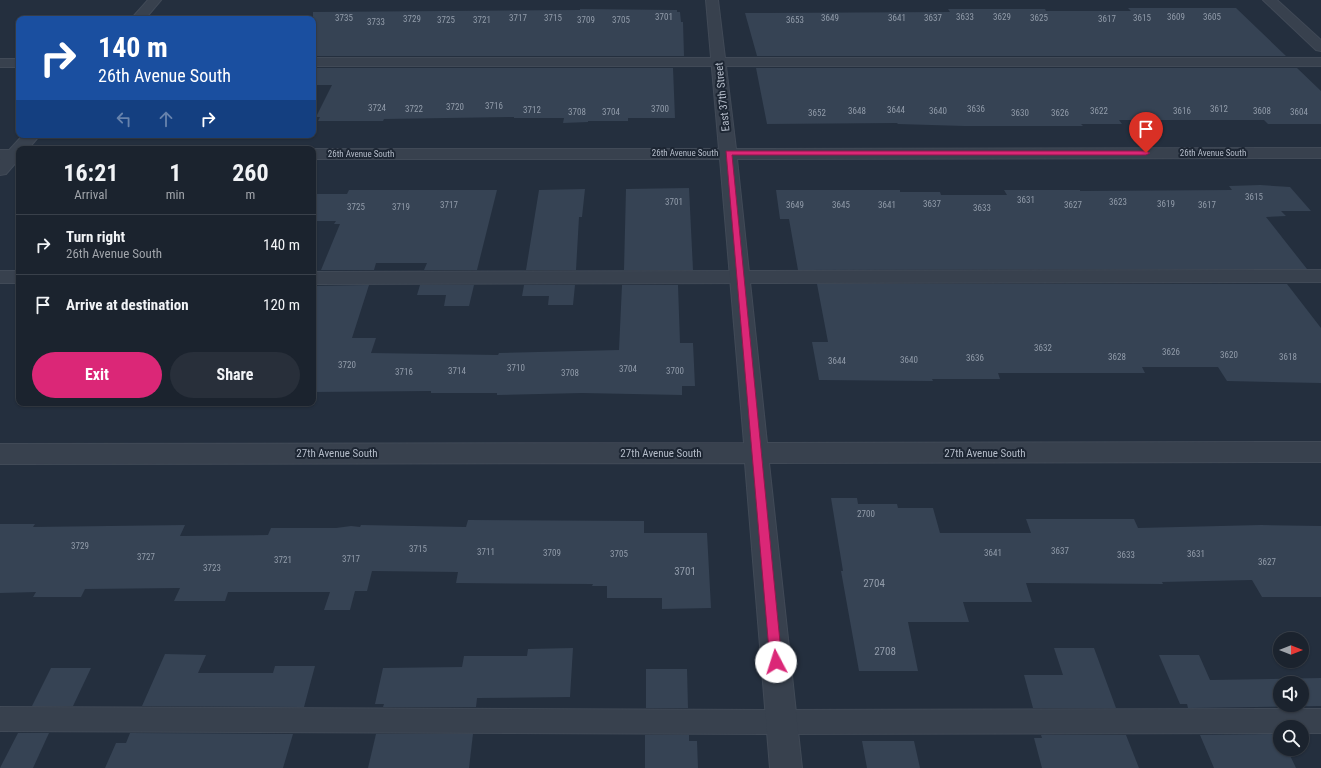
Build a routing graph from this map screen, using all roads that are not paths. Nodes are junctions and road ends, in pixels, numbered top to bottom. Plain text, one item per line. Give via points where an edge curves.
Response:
1 (155, 0) edge
2 (712, 0) edge
3 (1269, 0) edge
4 (141, 16) edge
5 (1321, 47) edge
6 (316, 62) edge
7 (719, 62) junction
8 (1321, 62) edge
9 (0, 63) edge
10 (16, 63) edge
11 (29, 138) edge
12 (21, 146) edge
13 (14, 153) edge
14 (728, 153) junction
15 (1321, 153) edge
16 (316, 154) edge
17 (0, 170) edge
18 (1321, 276) edge
19 (0, 277) edge
20 (16, 277) edge
21 (316, 278) edge
22 (739, 278) junction
23 (1321, 452) edge
24 (757, 453) junction
25 (0, 454) edge
26 (0, 719) edge
27 (1321, 720) edge
28 (781, 722) junction
29 (786, 768) edge

1 - 4 street
2 - 7 street, East 37th Street
3 - 5 street
6 - 7 lane
7 - 8 lane
7 - 14 street, East 37th Street
9 - 10 lane
11 - 12 street
13 - 17 street
14 - 15 street, 26th Avenue South
14 - 16 street, 26th Avenue South
14 - 22 street, East 37th Street
18 - 22 lane
19 - 20 lane
21 - 22 lane
22 - 24 street, East 37th Street
23 - 24 street, 27th Avenue South
24 - 25 street, 27th Avenue South
24 - 28 street, East 37th Street
26 - 28 lane
27 - 28 lane
28 - 29 street, East 37th Street

